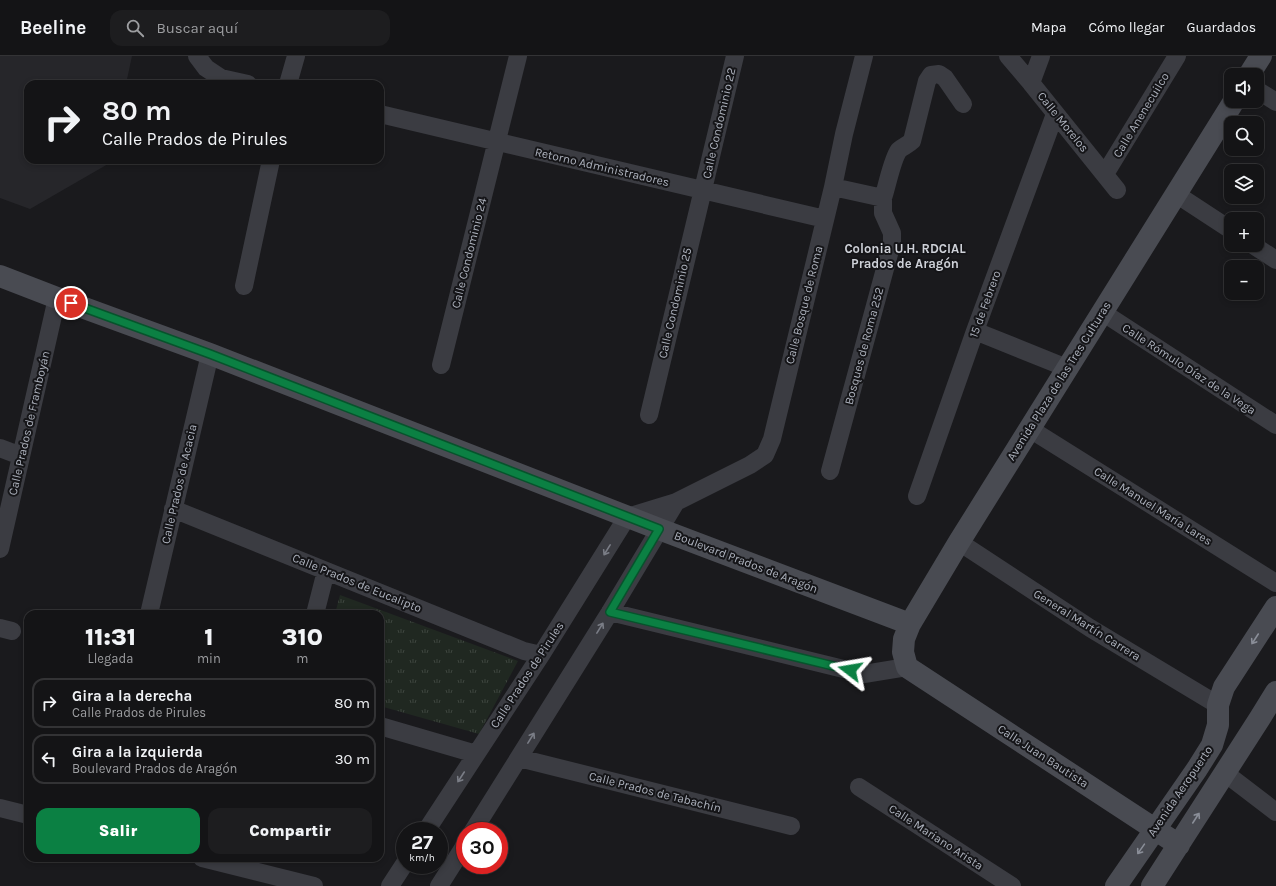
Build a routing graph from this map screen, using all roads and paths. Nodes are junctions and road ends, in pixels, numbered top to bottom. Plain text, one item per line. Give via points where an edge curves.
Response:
1 (198, 56) edge
2 (296, 56) edge
3 (518, 56) edge
4 (735, 56) edge
5 (864, 56) edge
6 (1008, 56) edge
7 (1041, 56) edge
8 (1177, 56) edge
9 (1261, 56) edge
10 (1253, 68) edge
11 (230, 80) edge
12 (289, 80) edge
13 (1031, 82) junction
14 (1264, 94) edge
15 (1276, 102) edge
16 (963, 104) dead end
17 (1230, 108) edge
18 (1055, 114) junction
19 (384, 115) edge
20 (496, 141) junction
21 (270, 164) edge
22 (1105, 174) junction
23 (833, 187) junction
24 (1117, 190) dead end
25 (703, 191) junction
26 (1176, 194) junction
27 (883, 198) junction
28 (825, 220) junction
29 (1224, 225) edge
30 (1264, 252) edge
31 (1276, 260) edge
32 (0, 276) edge
33 (244, 286) dead end
34 (57, 298) junction
35 (1102, 312) junction
36 (975, 330) junction
37 (210, 354) junction
38 (441, 365) dead end
39 (1067, 368) junction
40 (649, 415) dead end
41 (1276, 425) edge
42 (1030, 428) junction
43 (0, 448) edge
44 (21, 456) junction
45 (830, 471) dead end
46 (917, 496) dead end
47 (676, 502) junction
48 (173, 509) junction
49 (627, 517) junction
50 (659, 529) junction
51 (959, 542) junction
52 (0, 548) edge
53 (326, 571) junction
54 (1276, 583) edge
55 (1276, 607) edge
56 (150, 610) edge
57 (316, 610) edge
58 (610, 612) junction
59 (910, 624) junction
60 (541, 655) junction
61 (907, 667) junction
62 (1276, 692) edge
63 (1218, 705) junction
64 (384, 727) edge
65 (476, 754) junction
66 (519, 758) junction
67 (1225, 773) junction
68 (860, 787) dead end
69 (0, 808) edge
70 (1276, 812) edge
71 (24, 814) edge
72 (432, 822) edge
73 (480, 822) edge
74 (791, 826) dead end
75 (1155, 830) junction
76 (1178, 845) junction
77 (456, 859) edge
78 (218, 862) edge
79 (398, 874) edge
80 (1156, 884) edge
81 (314, 886) edge
82 (390, 886) edge
83 (439, 886) edge
84 (1012, 886) edge
85 (1116, 886) edge

1 - 11 street via 206,68 221,78
2 - 12 street
3 - 20 street, Calle Condominio 24
4 - 25 street, Calle Condominio 22
5 - 23 street, Calle Bosque de Roma
6 - 13 street, Calle Morelos
7 - 13 street
8 - 22 street, Calle Anenecuilco
9 - 10 street
13 - 18 street, Calle Morelos
14 - 15 street
16 - 27 street, Bosques de Roma 252 via 945,78 939,74 931,75 927,81 912,141 900,149 895,157
17 - 26 street, Avenida Plaza de las Tres Culturas
18 - 22 street, Calle Morelos
18 - 36 street, 15 de Febrero
19 - 20 street, Retorno Administradores
20 - 25 street, Retorno Administradores
20 - 38 street, Calle Condominio 24
21 - 33 street
22 - 24 street, Calle Morelos
23 - 27 street
23 - 28 street, Calle Bosque de Roma
25 - 28 street, Retorno Administradores
25 - 40 street, Calle Condominio 25
26 - 29 street
26 - 35 street, Avenida Plaza de las Tres Culturas
27 - 45 street, Bosques de Roma 252 via 883,213 892,233 892,243
28 - 47 street, Calle Bosque de Roma via 772,439 765,455
30 - 31 street
32 - 34 street, Boulevard Prados de Aragón
34 - 37 street, Boulevard Prados de Aragón
34 - 44 street, Calle Prados de Framboyán
35 - 39 street, Avenida Plaza de las Tres Culturas
35 - 41 street, Calle Rómulo Díaz de la Vega
36 - 39 street
36 - 46 street, 15 de Febrero
37 - 48 street, Calle Prados de Acacia
37 - 49 street, Boulevard Prados de Aragón
39 - 42 street, Avenida Plaza de las Tres Culturas
42 - 51 street, Avenida Plaza de las Tres Culturas
42 - 54 street, Calle Manuel María Lares
43 - 44 street
44 - 52 street, Calle Prados de Framboyán
47 - 49 street, Calle Bosque de Roma
47 - 50 street
48 - 53 street, Calle Prados de Eucalipto
48 - 56 street, Calle Prados de Acacia
49 - 50 street, Boulevard Prados de Aragón
49 -> 60 street, Calle Prados de Pirules
50 - 58 street
50 - 59 street, Boulevard Prados de Aragón
51 - 59 street, Avenida Plaza de las Tres Culturas
51 - 63 street, General Martín Carrera via 1090,628
53 - 57 street
53 - 60 street, Calle Prados de Eucalipto via 524,651
55 -> 63 street, Avenida Aeropuerto via 1224,687
58 - 61 street via 864,674
66 -> 58 street
59 - 61 street, Avenida Plaza de las Tres Culturas via 904,639 903,652
60 - 65 street, Calle Prados de Pirules
61 - 75 street, Calle Juan Bautista
62 - 67 street
63 - 75 street, Avenida Aeropuerto via 1218,725 1212,745
64 - 65 street
65 -> 72 street, Calle Prados de Pirules
66 - 73 street
66 - 74 street, Calle Prados de Tabachín
67 - 70 street
76 -> 67 street
68 - 84 street, Calle Mariano Arista
69 - 71 street
75 - 76 street, Calle Juan Bautista
75 -> 85 street, Avenida Aeropuerto
76 - 80 street
77 - 83 street
78 - 81 street
79 - 82 street

